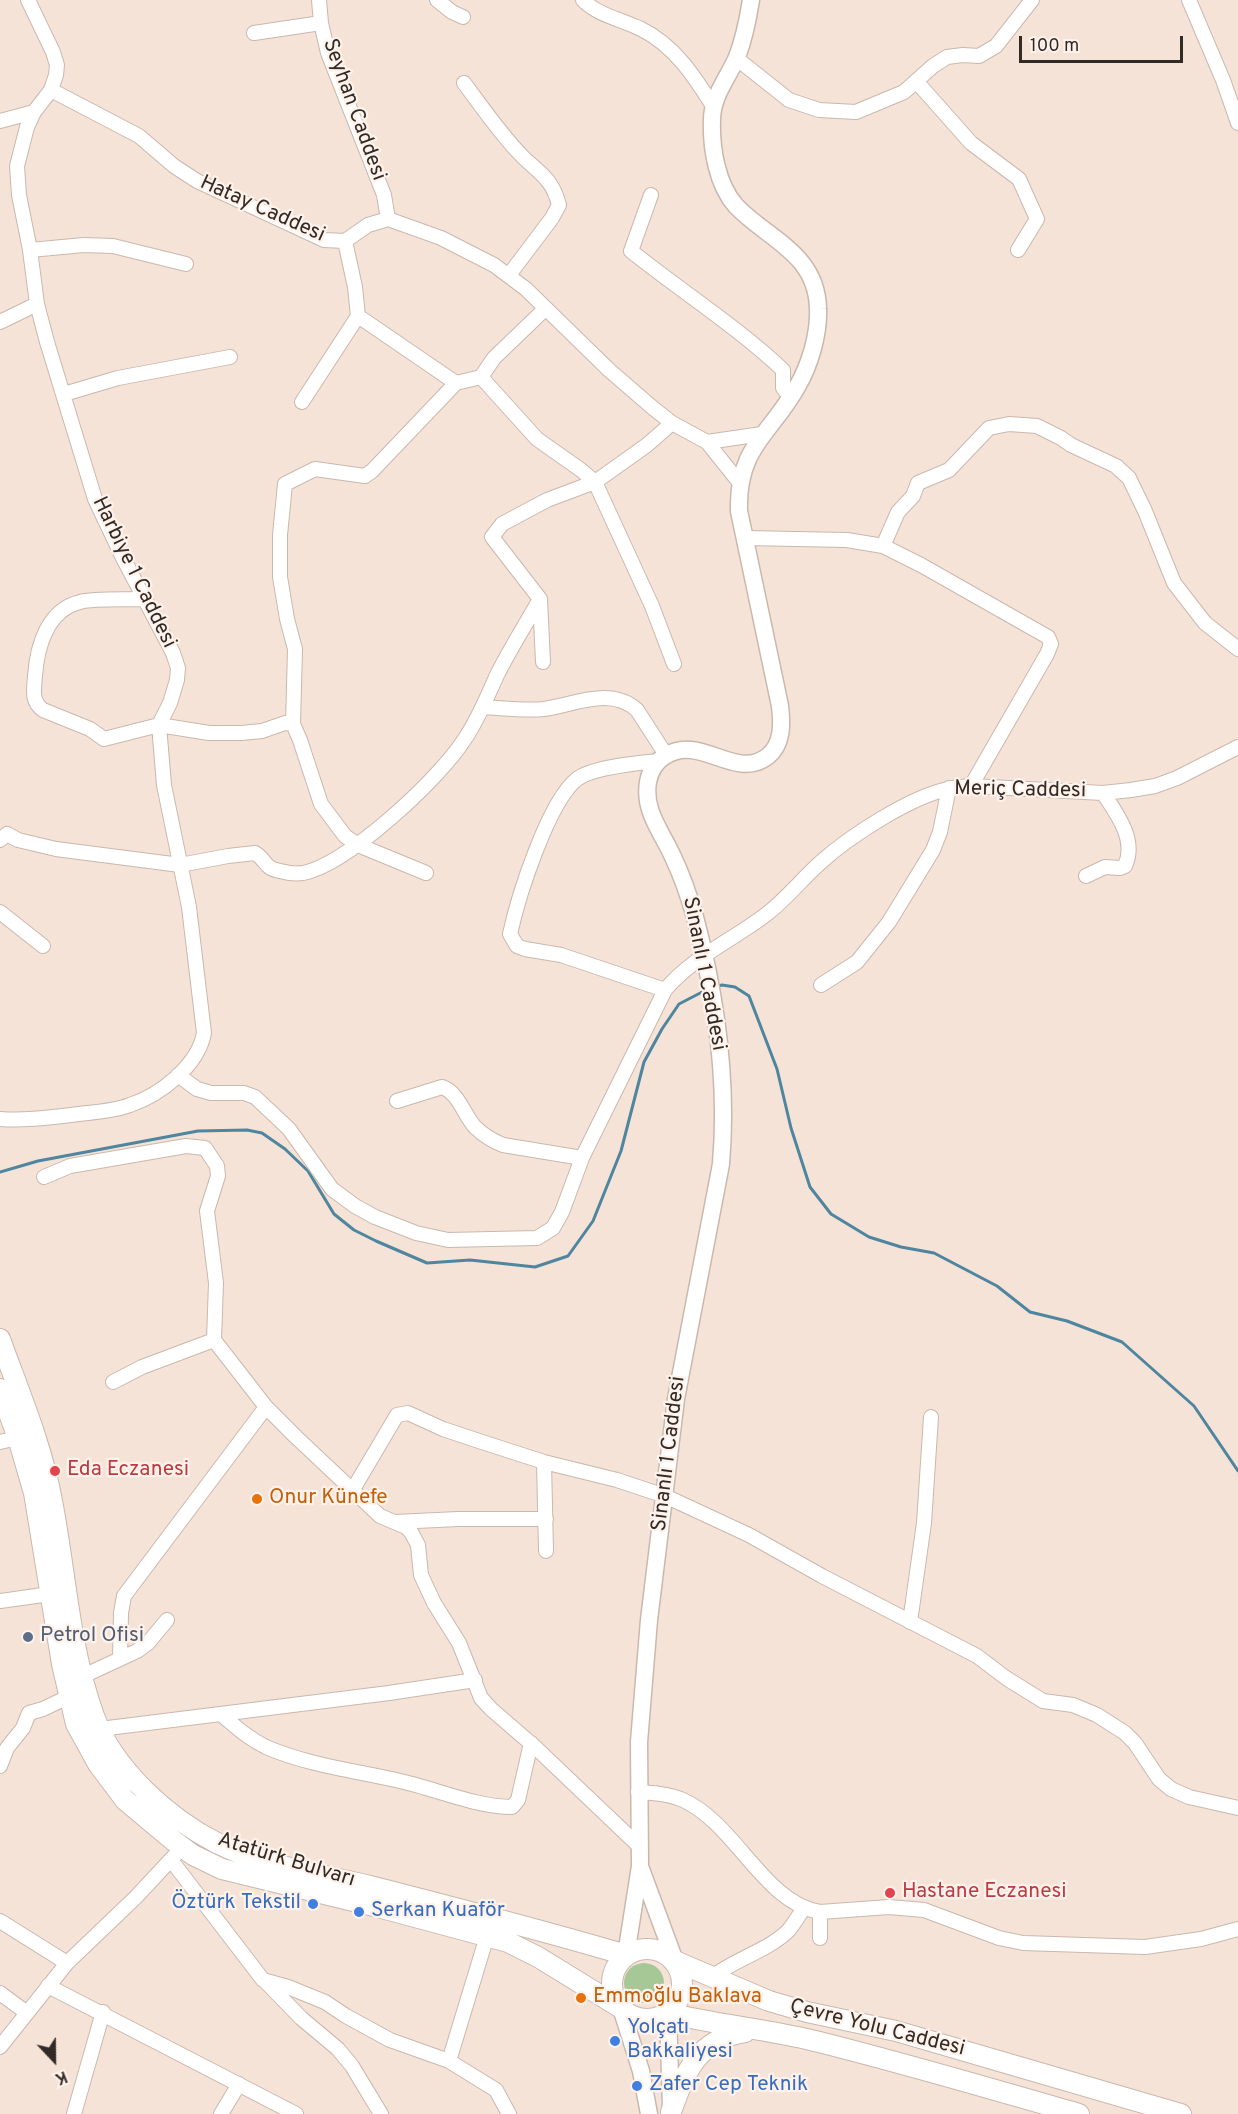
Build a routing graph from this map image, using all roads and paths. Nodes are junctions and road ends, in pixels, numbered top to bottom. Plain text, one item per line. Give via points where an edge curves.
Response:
1 (28, 0) edge
2 (320, 0) edge
3 (437, 0) edge
4 (583, 0) edge
5 (751, 0) edge
6 (1032, 0) edge
7 (1189, 0) edge
8 (463, 17) dead end
9 (321, 22) junction
10 (254, 33) dead end
11 (736, 58) junction
12 (916, 81) junction
13 (464, 83) dead end
14 (51, 90) junction
15 (713, 106) junction
16 (34, 112) junction
17 (0, 121) edge
18 (1238, 123) edge
19 (651, 195) dead end
20 (388, 219) junction
21 (345, 241) junction
22 (30, 250) junction
23 (1017, 250) dead end
24 (186, 264) dead end
25 (509, 275) junction
26 (37, 304) junction
27 (545, 309) junction
28 (358, 316) junction
29 (0, 322) edge
30 (230, 357) dead end
31 (481, 377) junction
32 (456, 383) junction
33 (64, 394) junction
34 (791, 397) junction
35 (302, 402) dead end
36 (672, 423) junction
37 (762, 434) junction
38 (707, 442) junction
39 (740, 482) junction
40 (595, 483) junction
41 (745, 538) junction
42 (883, 546) junction
43 (145, 599) junction
44 (540, 599) junction
45 (1238, 648) edge
46 (543, 662) dead end
47 (674, 664) dead end
48 (483, 707) junction
49 (293, 724) junction
50 (159, 725) junction
51 (1238, 747) edge
52 (662, 758) junction
53 (971, 786) junction
54 (949, 788) junction
55 (1103, 793) junction
56 (0, 840) edge
57 (358, 845) junction
58 (180, 865) junction
59 (426, 873) dead end
60 (1086, 876) dead end
61 (0, 912) edge
62 (43, 946) dead end
63 (705, 964) junction
64 (821, 985) dead end
65 (665, 990) junction
66 (178, 1075) junction
67 (397, 1101) dead end
68 (0, 1119) edge
69 (582, 1158) junction
70 (44, 1177) dead end
71 (0, 1339) edge
72 (214, 1340) junction
73 (113, 1382) dead end
74 (0, 1389) edge
75 (266, 1407) junction
76 (931, 1417) dead end
77 (9, 1440) edge
78 (544, 1462) junction
79 (352, 1491) junction
80 (665, 1496) junction
81 (546, 1519) junction
82 (392, 1522) junction
83 (546, 1551) dead end
84 (0, 1601) edge
85 (57, 1602) junction
86 (167, 1620) dead end
87 (910, 1622) junction
88 (120, 1659) junction
89 (81, 1677) junction
90 (474, 1680) junction
91 (68, 1697) junction
92 (222, 1715) junction
93 (100, 1729) junction
94 (531, 1743) junction
95 (0, 1766) edge
96 (638, 1792) junction
97 (1238, 1808) edge
98 (639, 1846) junction
99 (176, 1854) junction
100 (640, 1866) junction
101 (804, 1908) junction
102 (820, 1912) junction
103 (0, 1921) edge
104 (1238, 1929) edge
105 (487, 1936) junction
106 (820, 1938) dead end
107 (626, 1955) junction
108 (675, 1961) junction
109 (68, 1963) junction
110 (712, 1977) junction
111 (263, 1980) junction
112 (48, 1986) junction
113 (0, 1993) edge
114 (621, 2008) junction
115 (27, 2013) junction
116 (103, 2013) junction
117 (668, 2013) junction
118 (760, 2030) junction
119 (0, 2047) edge
120 (449, 2061) junction
121 (239, 2084) junction
122 (671, 2113) edge
123 (75, 2114) edge
124 (221, 2114) edge
125 (296, 2114) edge
126 (381, 2114) edge
127 (509, 2114) edge
128 (649, 2114) edge
129 (1079, 2114) edge
130 (1180, 2114) edge

1 - 14 street, Harbiye 1 Caddesi via 57,65
2 - 9 street, Seyhan Caddesi
3 - 8 street
4 - 15 street via 658,39 685,65
5 - 11 main road
6 - 12 street via 996,46 979,56 947,57
7 - 18 street
9 - 10 street
9 - 20 street, Seyhan Caddesi via 328,53 384,195
11 - 12 street via 789,100 819,110 856,112 904,92
11 - 15 main road
12 - 23 street via 971,143 1019,179 1036,219
13 - 25 street via 521,154 544,174 555,189 559,205
14 - 16 street, Harbiye 1 Caddesi
14 - 21 street, Hatay Caddesi via 139,136 197,181 324,240
15 - 34 main road via 715,154 723,185 748,216 794,254 815,290 818,311 814,340 804,373
16 - 17 street
16 - 22 street, Harbiye 1 Caddesi via 17,166
19 - 34 street via 631,251 754,342 783,370 783,388
20 - 21 street, Hatay Caddesi via 368,225
20 - 25 street via 441,238
21 - 28 street
22 - 24 street via 113,246
22 - 26 street, Harbiye 1 Caddesi
25 - 27 street
26 - 29 street
26 - 33 street, Harbiye 1 Caddesi
27 - 31 street via 501,351
27 - 36 street
28 - 32 street
28 - 35 street
30 - 33 street via 118,378
31 - 32 street
31 - 40 street via 537,439
32 - 49 street via 365,476 315,469 285,484 280,577 295,649
33 - 43 street, Harbiye 1 Caddesi via 99,509
34 - 37 main road
36 - 38 street
36 - 40 street
37 - 38 street
37 - 39 main road
38 - 39 street
39 - 41 main road via 739,511
40 - 44 street via 547,500 502,524 492,537
40 - 47 street via 652,606
41 - 42 street via 847,540
41 - 52 main road via 780,706 782,723 777,745 763,760 745,765 699,750 685,749
42 - 45 street via 898,512 913,496 918,483 949,470 989,428 1009,424 1037,426 1116,466 1129,478 1174,583 1205,623
42 - 53 street via 1048,637 1051,644
43 - 50 street, Harbiye 1 Caddesi via 178,668 174,692
43 - 50 street via 80,602 58,612 36,658 33,696 43,710 90,729 104,739
44 - 46 street
44 - 48 street
48 - 52 street via 543,709 593,698 618,699 637,710
48 - 57 street via 446,765
49 - 50 street via 241,733 209,733
49 - 57 street via 321,804 345,836
50 - 58 street, Harbiye 1 Caddesi via 164,785
51 - 55 street, Meriç Caddesi via 1155,786
52 - 63 main road, Sinanlı 1 Caddesi via 648,780 648,806 680,871
52 - 65 street via 615,766 578,778 563,795 525,878 510,934 517,946 525,949 561,956
53 - 54 street, Meriç Caddesi
53 - 55 street, Meriç Caddesi
54 - 63 street, Meriç Caddesi via 901,808 851,839
54 - 64 street via 933,850 889,922 849,970
55 - 60 street via 1128,839 1128,860 1120,868 1105,867
56 - 58 street via 7,834 56,849
57 - 58 street via 305,872 278,871 255,853
57 - 59 street
58 - 66 street, Harbiye 1 Caddesi via 204,1033 197,1052
61 - 62 street
63 - 65 street, Meriç Caddesi via 686,969
63 - 80 main road, Sinanlı 1 Caddesi via 716,1020 722,1092 721,1164 684,1354
65 - 69 street, Meriç Caddesi
66 - 68 street, Harbiye 1 Caddesi via 129,1106 53,1117
66 - 69 street, Meriç Caddesi via 197,1089 211,1093 248,1093 255,1097 289,1129 332,1189 375,1217 448,1240 544,1235 562,1212
67 - 69 street via 442,1087 491,1140
70 - 72 street via 80,1164 186,1146 205,1148 217,1166 218,1176 207,1210 216,1283
71 - 85 highway, Atatürk Bulvarı via 45,1469 52,1502
72 - 73 street
72 - 75 street
74 - 77 highway, Atatürk Bulvarı
75 - 79 street
75 - 88 street via 124,1596
76 - 87 street via 924,1523
77 - 85 highway, Atatürk Bulvarı via 34,1493
78 - 79 street via 403,1413 397,1415
78 - 80 street
78 - 81 street
79 - 82 street
80 - 87 street via 749,1535
80 - 96 main road, Sinanlı 1 Caddesi via 645,1667
81 - 82 street
81 - 83 street
82 - 90 street via 406,1527 418,1545 421,1575 459,1643
84 - 85 street
85 - 89 highway, Atatürk Bulvarı
85 - 91 highway, Atatürk Bulvarı
86 - 88 street via 148,1643
87 - 97 street via 977,1656 1043,1701 1073,1705 1097,1715 1125,1733 1171,1789
88 - 89 street
89 - 93 highway, Atatürk Bulvarı
90 - 92 street
90 - 94 street via 491,1710
91 - 95 street via 29,1713
91 - 99 highway, Atatürk Bulvarı via 81,1736 110,1783
92 - 93 street
92 - 94 street via 246,1736 268,1748 503,1807 512,1807 518,1800
93 - 107 highway, Atatürk Bulvarı via 147,1793 218,1843 278,1864
94 - 98 street
96 - 98 main road, Sinanlı 1 Caddesi
96 - 101 street via 670,1796 694,1806 719,1826 782,1893
98 - 100 main road, Sinanlı 1 Caddesi
99 - 105 highway, Atatürk Bulvarı via 239,1875
99 - 109 street
99 - 111 street
100 - 107 main road, Sinanlı 1 Caddesi
100 - 108 main road
101 - 102 street
101 - 110 street via 790,1929 775,1941
102 - 104 street via 867,1908 924,1910 1023,1943 1145,1947
102 - 106 street
103 - 109 street
105 - 114 highway, Atatürk Bulvarı via 538,1957
105 - 120 street
107 - 108 highway via 635,1950 657,1949
107 - 114 highway via 612,1975 611,1988
108 - 110 highway, Çevre Yolu Caddesi
108 - 117 highway via 681,1971 682,1994
109 - 112 street
110 - 130 highway, Çevre Yolu Caddesi via 765,2000 896,2031
111 - 120 street via 324,2002 390,2040
111 - 126 street via 339,2049
112 - 115 street
112 - 116 street
113 - 115 street
114 - 117 highway via 639,2019 659,2018
114 - 128 main road via 641,2071
115 - 119 street
116 - 121 street
116 - 123 street
117 - 118 highway, Çevre Yolu Caddesi
117 - 122 main road
118 - 122 highway via 726,2036 706,2048 682,2080
118 - 129 highway, Çevre Yolu Caddesi via 955,2078
120 - 127 street via 496,2090
121 - 124 street
121 - 125 street

